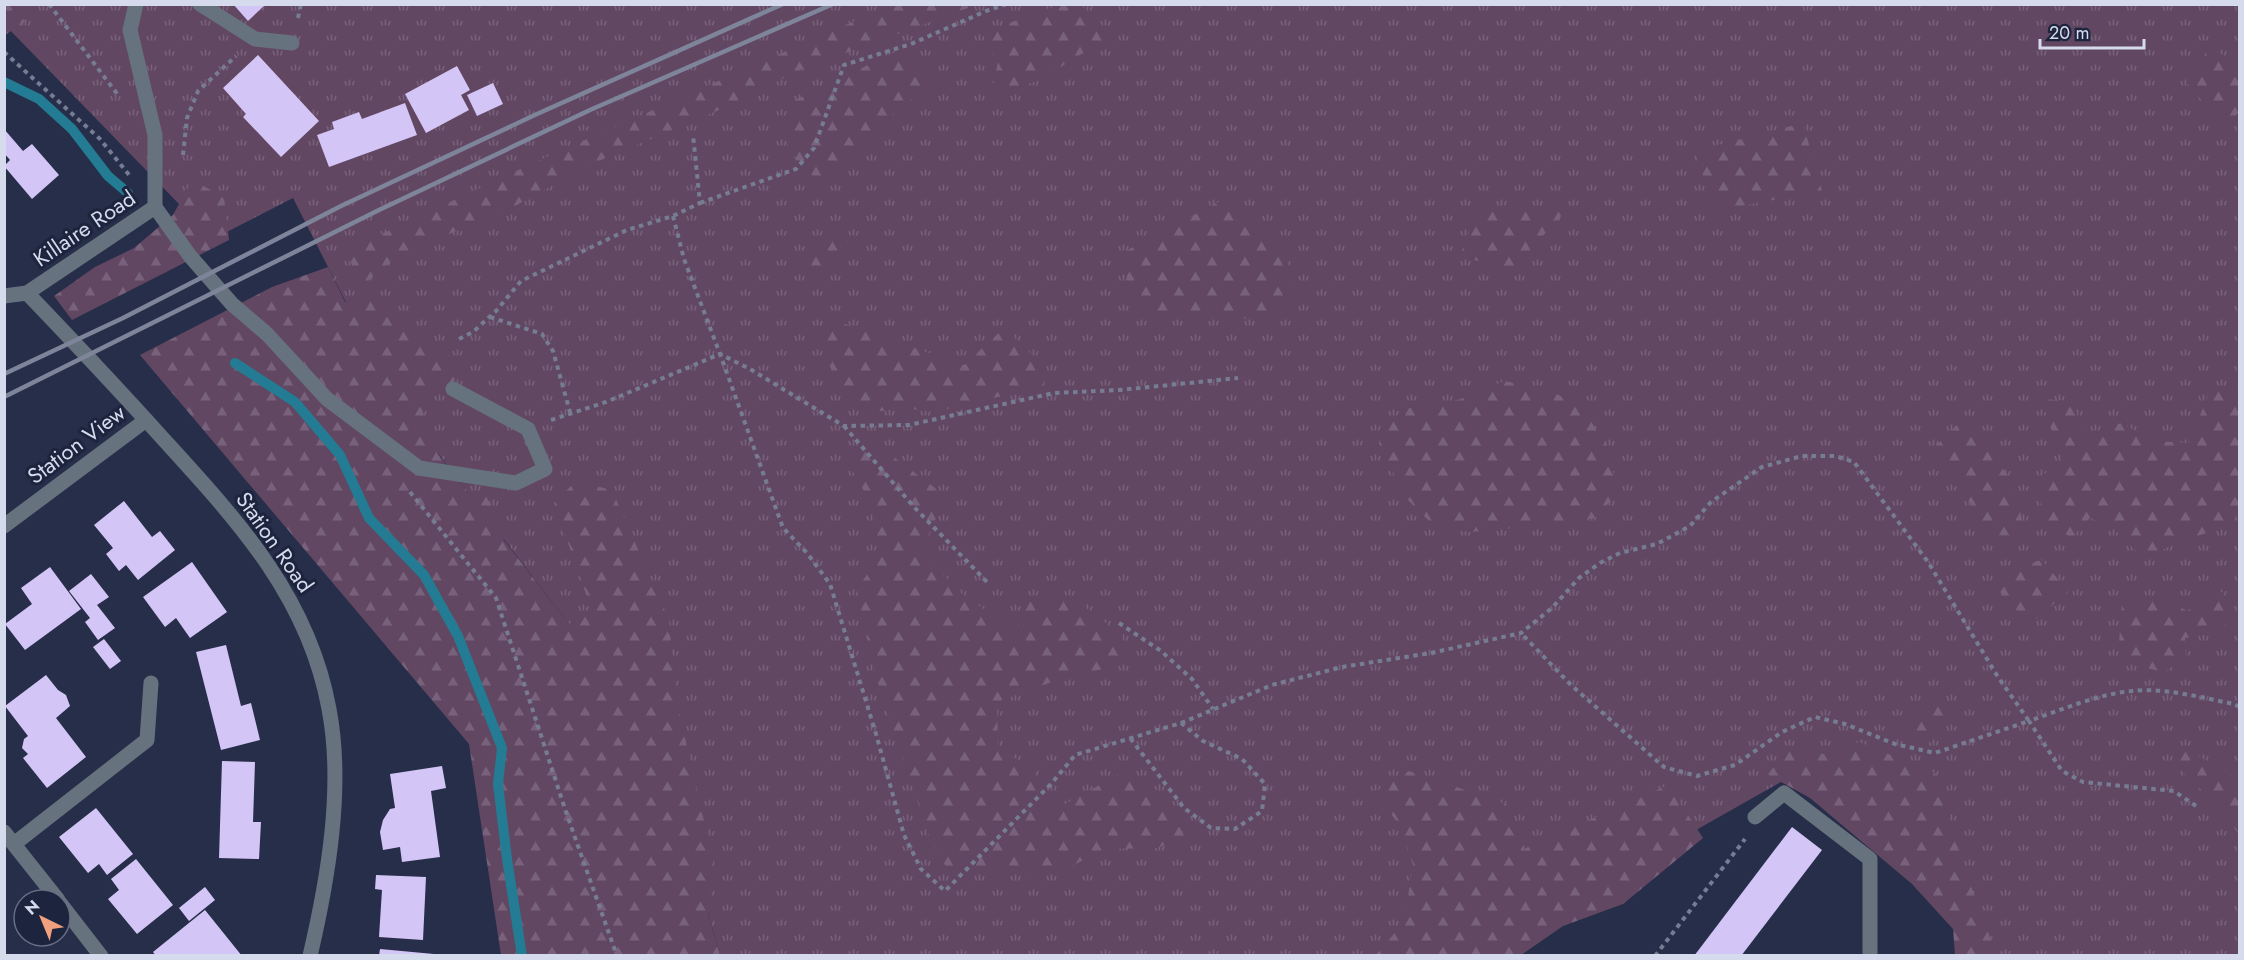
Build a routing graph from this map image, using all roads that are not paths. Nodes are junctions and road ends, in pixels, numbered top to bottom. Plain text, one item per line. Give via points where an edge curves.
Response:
1 (136, 4) edge
2 (200, 4) edge
3 (292, 43) dead end
4 (155, 207) junction
5 (27, 293) junction
6 (4, 296) edge
7 (453, 389) dead end
8 (146, 420) junction
9 (4, 526) edge
10 (151, 683) dead end
11 (1755, 817) road end
12 (4, 832) edge
13 (14, 844) junction
14 (49, 888) edge
15 (72, 918) edge
16 (101, 956) edge
17 (310, 956) edge
18 (1870, 956) edge

1 - 4 street via 130,30 155,135
2 - 3 street via 255,39
4 - 5 street, Killaire Road
4 - 7 street via 190,256 232,304 267,334 327,399 396,453 419,468 516,483 545,469 528,429
5 - 6 street, Killaire Road
5 - 8 street, Station Road
8 - 9 street, Station View
8 - 17 street, Station Road via 213,493 271,567 296,609 320,671 334,743 334,777 327,865
10 - 13 street via 147,740
11 - 18 street via 1784,793 1870,860
12 - 13 street
13 - 14 street
15 - 16 street

